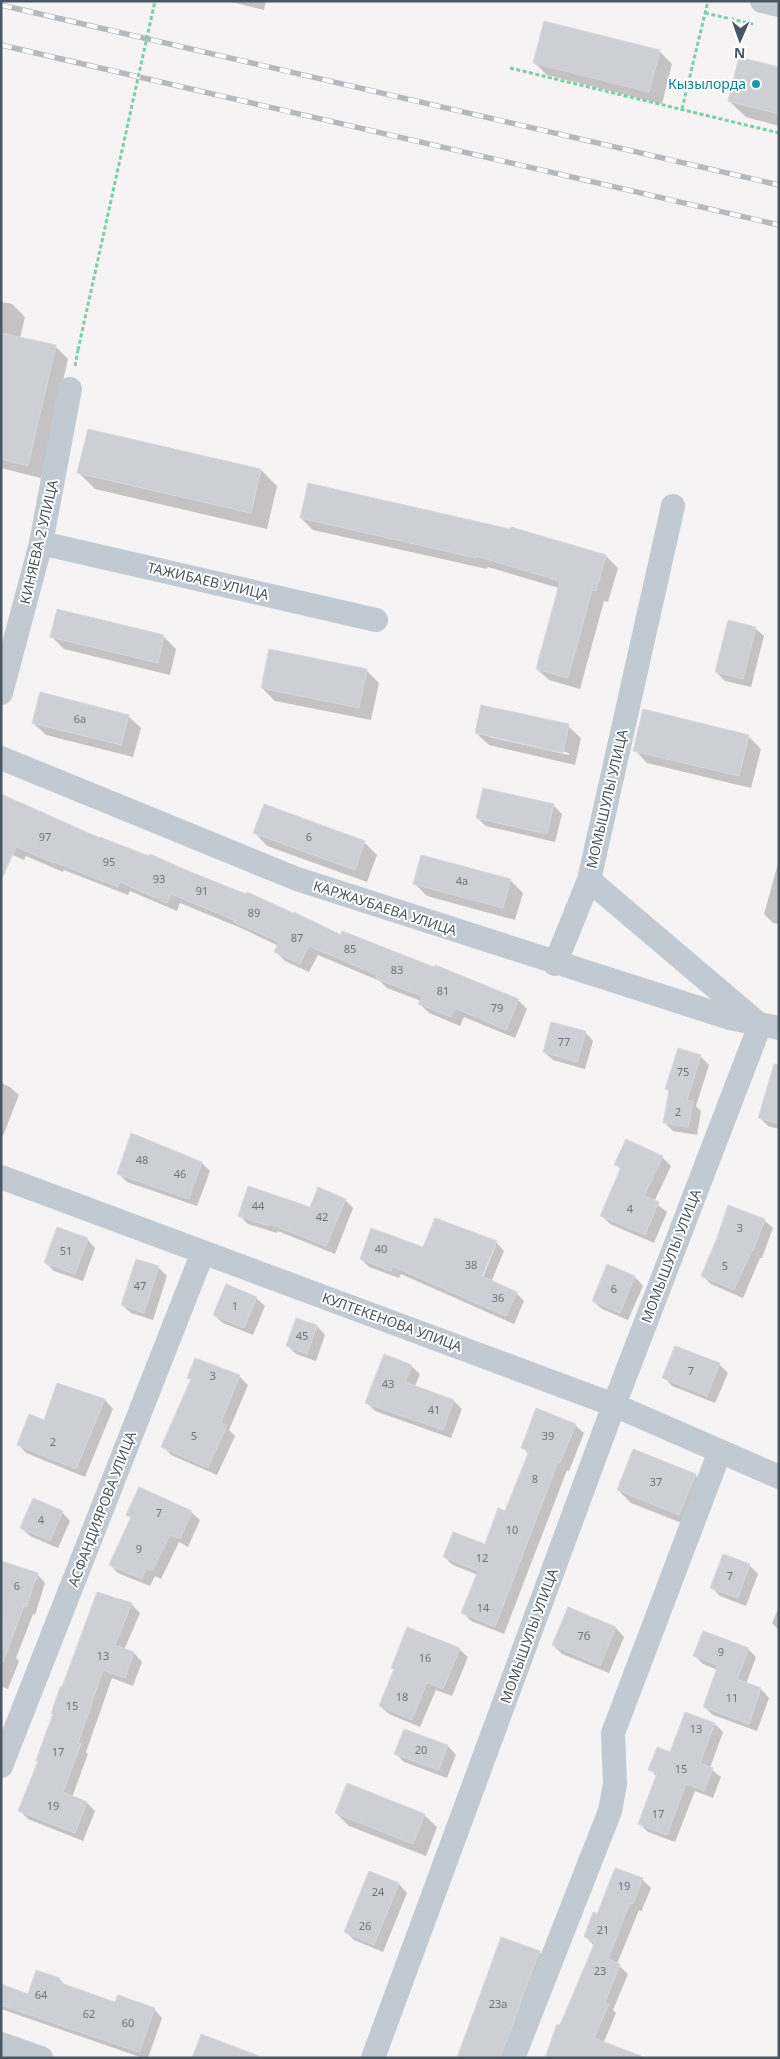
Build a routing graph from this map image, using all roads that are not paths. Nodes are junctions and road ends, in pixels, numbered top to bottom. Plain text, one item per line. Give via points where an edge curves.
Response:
1 (762, 1) edge
2 (779, 5) edge
3 (70, 390) dead end
4 (673, 506) dead end
5 (41, 543) junction
6 (376, 620) dead end
7 (1, 693) edge
8 (1, 758) edge
9 (589, 880) junction
10 (555, 964) junction
11 (769, 1027) edge
12 (1, 1177) edge
13 (203, 1252) junction
14 (614, 1405) junction
15 (720, 1451) junction
16 (779, 1477) edge
17 (1, 1766) edge
18 (1, 2044) edge
19 (40, 2058) edge
20 (373, 2058) edge
21 (513, 2058) edge

1 - 2 street
3 - 5 street, КИНЯЕВА 2 УЛИЦА
4 - 9 street, МОМЫШУЛЫ УЛИЦА
5 - 6 street, ТАЖИБАЕВ УЛИЦА
5 - 7 street, КИНЯЕВА 2 УЛИЦА
8 - 10 street, КАРЖАУБАЕВА УЛИЦА via 297,879
9 - 10 street
9 - 11 street, МОМЫШУЛЫ УЛИЦА
10 - 11 street, КАРЖАУБАЕВА УЛИЦА
11 - 14 street, МОМЫШУЛЫ УЛИЦА
12 - 13 street, КУЛТЕКЕНОВА УЛИЦА
13 - 14 street, КУЛТЕКЕНОВА УЛИЦА
13 - 17 street, АСФАНДИЯРОВА УЛИЦА
14 - 15 street, КУЛТЕКЕНОВА УЛИЦА
14 - 20 street, МОМЫШУЛЫ УЛИЦА
15 - 16 street, КУЛТЕКЕНОВА УЛИЦА
15 - 21 street via 613,1733 615,1784 610,1810
18 - 19 street

